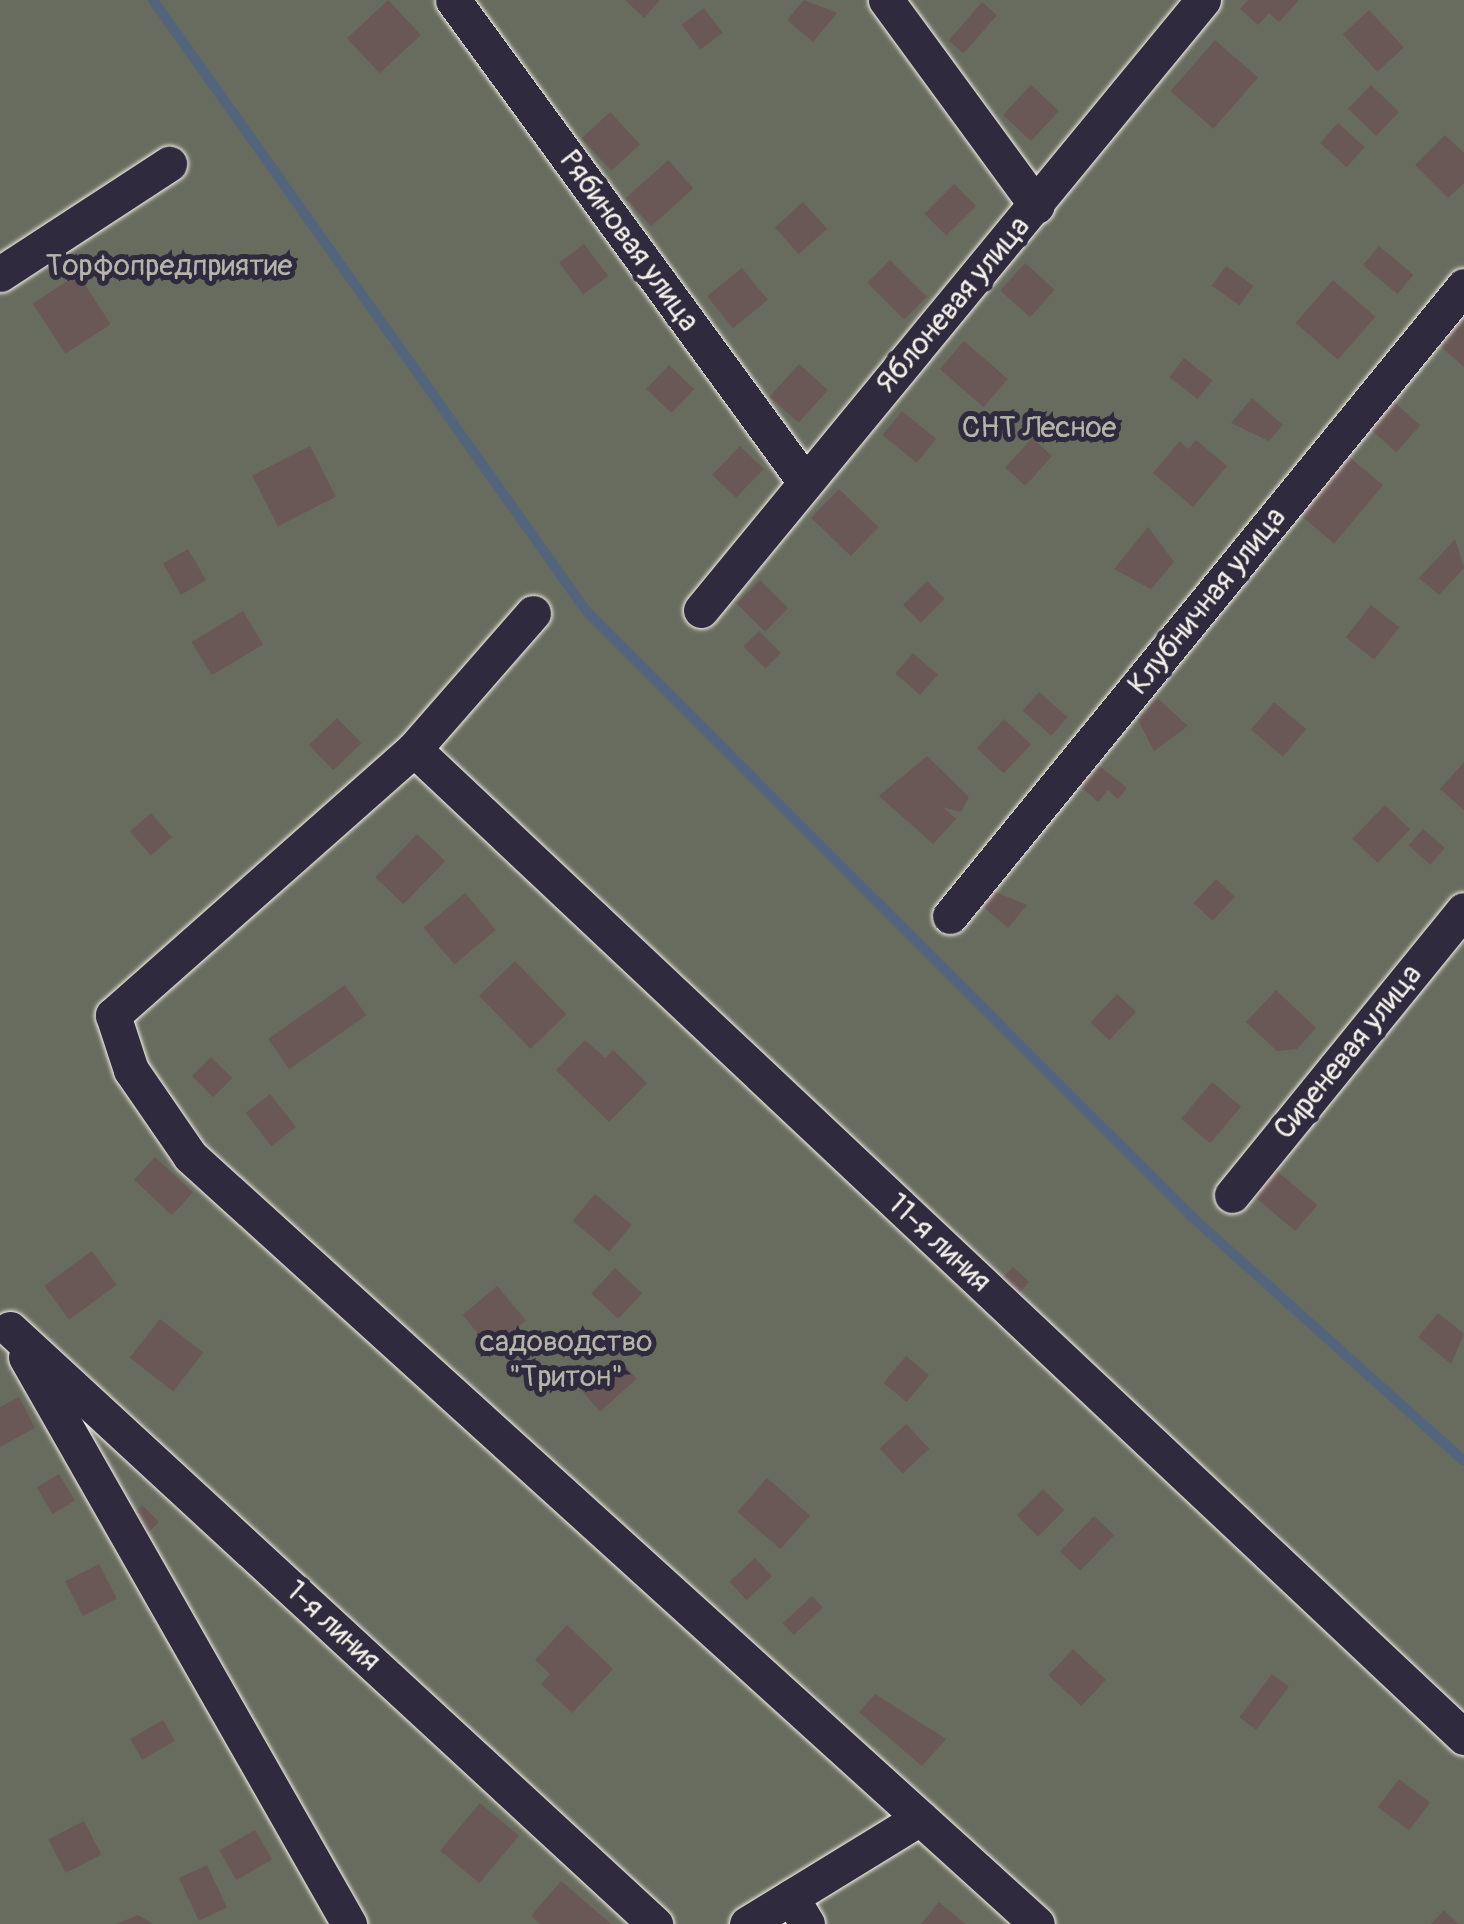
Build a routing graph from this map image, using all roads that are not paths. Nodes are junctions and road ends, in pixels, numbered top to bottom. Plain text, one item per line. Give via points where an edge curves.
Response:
1 (453, 0) edge
2 (886, 0) edge
3 (1203, 0) edge
4 (169, 164) dead end
5 (1037, 206) junction
6 (4, 262) edge
7 (1464, 286) edge
8 (805, 482) junction
9 (701, 610) dead end
10 (533, 613) dead end
11 (414, 749) junction
12 (1464, 910) edge
13 (950, 916) dead end
14 (1232, 1194) dead end
15 (5, 1321) edge
16 (1464, 1737) edge
17 (920, 1818) junction
18 (799, 1910) edge
19 (349, 1924) edge
20 (655, 1924) edge
21 (747, 1924) edge
22 (1037, 1924) edge

1 - 8 street, Рябиновая улица
2 - 5 street
3 - 5 street, Яблоневая улица
4 - 6 street
5 - 8 street, Яблоневая улица
7 - 13 street, Клубничная улица
8 - 9 street, Яблоневая улица
10 - 11 street
11 - 16 street, 11-я линия
11 - 17 street via 113,1014 132,1070 190,1156
12 - 14 street, Сиреневая улица
15 - 19 street
15 - 20 street, 1-я линия
17 - 18 street
17 - 22 street
18 - 21 street

